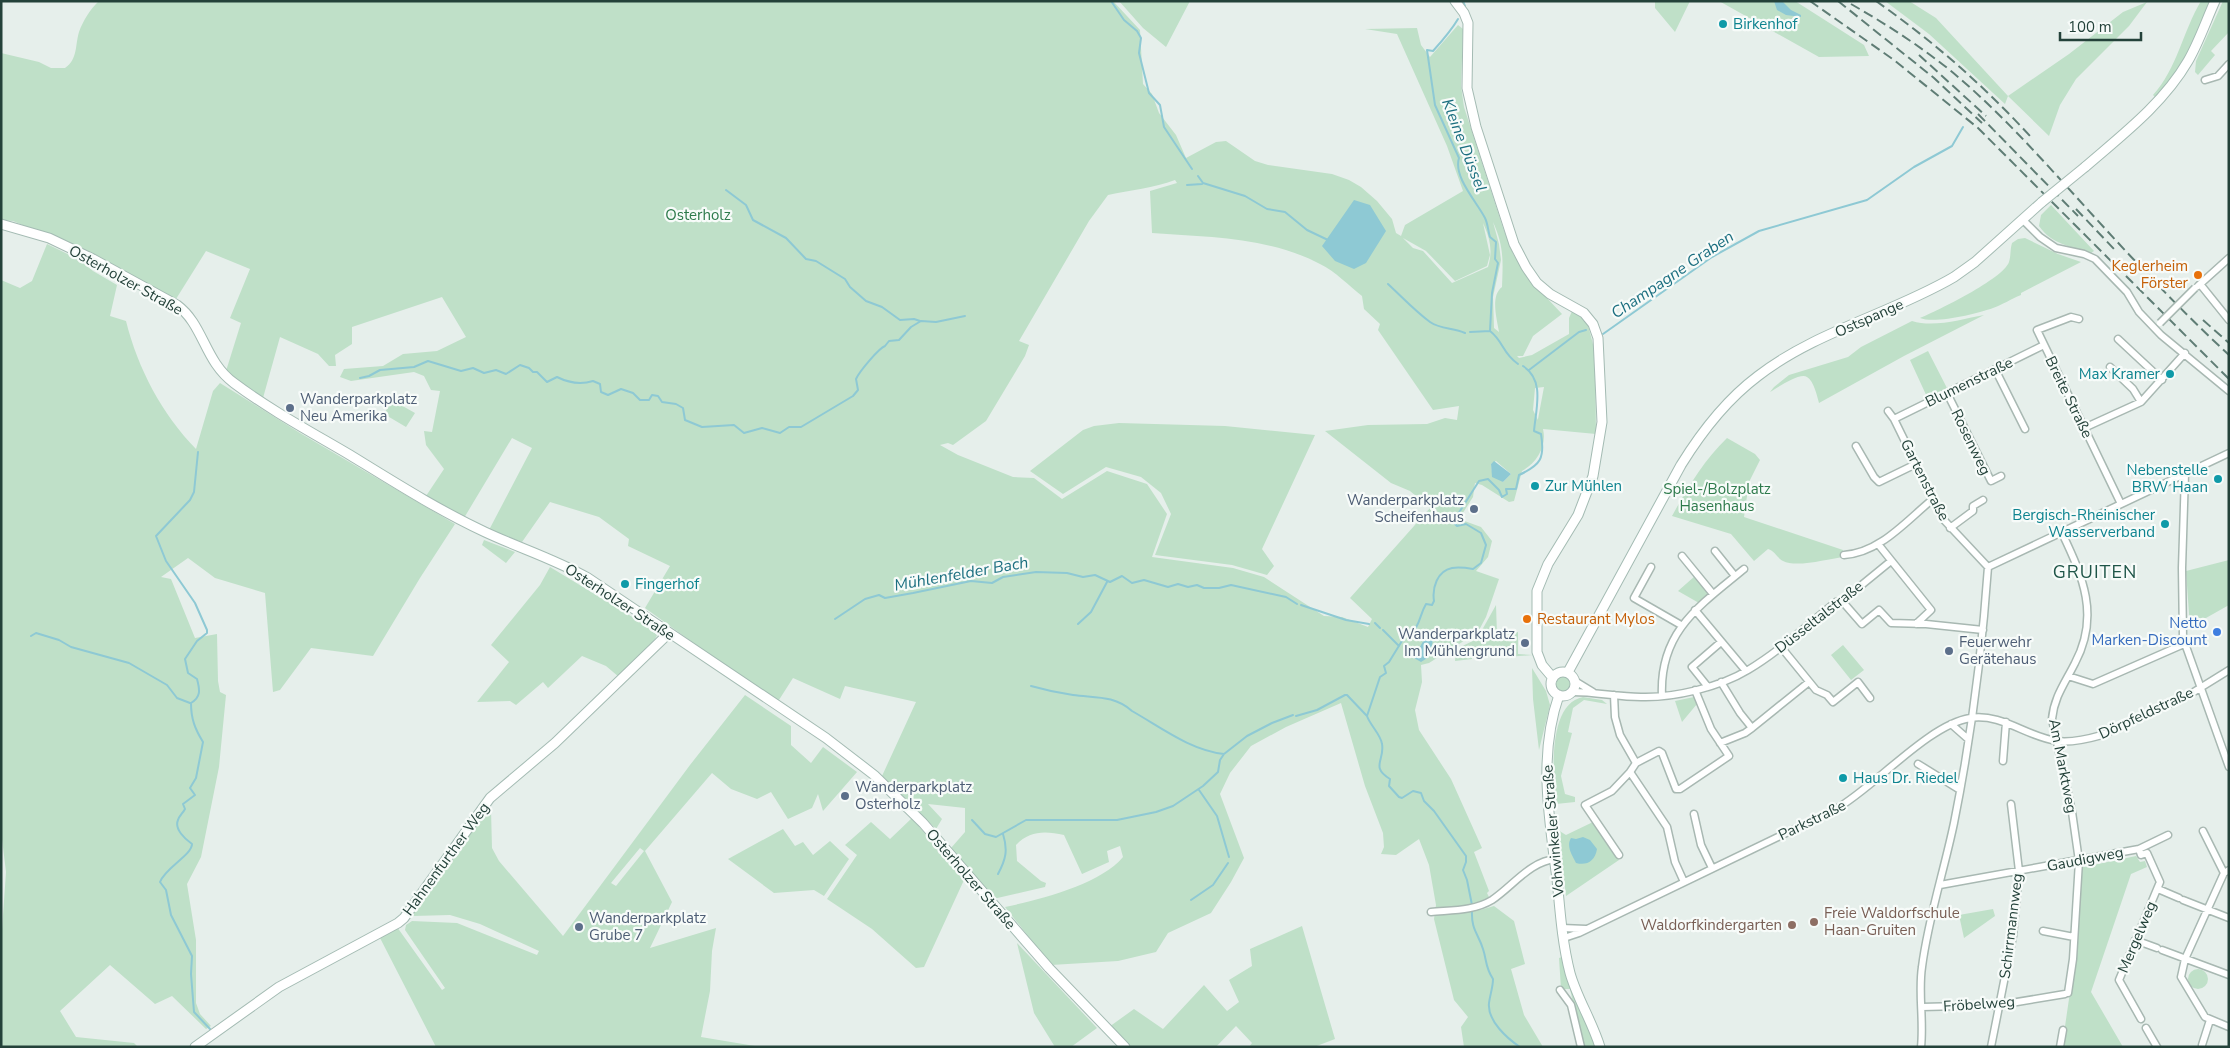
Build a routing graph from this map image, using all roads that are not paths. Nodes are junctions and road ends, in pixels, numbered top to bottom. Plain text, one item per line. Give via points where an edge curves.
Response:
1 (1455, 1) edge
2 (2215, 1) edge
3 (2229, 64) edge
4 (2205, 80) dead end
5 (2023, 220) junction
6 (1, 224) edge
7 (2229, 258) edge
8 (2197, 287) junction
9 (2079, 319) dead end
10 (2229, 320) edge
11 (2154, 328) junction
12 (2118, 340) dead end
13 (2044, 345) junction
14 (2185, 353) junction
15 (2110, 367) dead end
16 (1995, 369) junction
17 (2162, 380) junction
18 (2229, 391) edge
19 (1947, 393) junction
20 (2141, 402) junction
21 (1888, 410) dead end
22 (1894, 420) junction
23 (2084, 428) junction
24 (2025, 429) dead end
25 (1856, 446) dead end
26 (2229, 453) edge
27 (1916, 464) junction
28 (2185, 474) junction
29 (2000, 476) dead end
30 (1933, 499) junction
31 (1983, 500) dead end
32 (2121, 504) junction
33 (1950, 528) junction
34 (2062, 533) junction
35 (1878, 544) junction
36 (1715, 551) dead end
37 (1844, 555) dead end
38 (1682, 556) dead end
39 (1891, 561) junction
40 (1651, 567) dead end
41 (1988, 567) junction
42 (1744, 569) dead end
43 (1736, 576) junction
44 (1713, 594) junction
45 (1842, 601) junction
46 (1695, 610) junction
47 (1916, 624) junction
48 (1681, 625) junction
49 (1983, 630) junction
50 (669, 633) junction
51 (1721, 642) junction
52 (2184, 644) junction
53 (1781, 646) junction
54 (2229, 670) edge
55 (1746, 671) junction
56 (1568, 672) junction
57 (2068, 676) junction
58 (1553, 678) junction
59 (1576, 681) junction
60 (1721, 682) junction
61 (1809, 682) junction
62 (1708, 686) junction
63 (2201, 688) junction
64 (1695, 690) junction
65 (1573, 692) junction
66 (1594, 692) junction
67 (1559, 695) junction
68 (1614, 695) junction
69 (1662, 696) junction
70 (1870, 698) dead end
71 (1972, 718) junction
72 (2006, 722) junction
73 (1951, 724) junction
74 (1752, 728) junction
75 (1968, 739) junction
76 (2057, 741) junction
77 (1720, 743) junction
78 (2003, 761) dead end
79 (1636, 763) junction
80 (1918, 764) dead end
81 (2229, 767) edge
82 (1630, 772) junction
83 (1960, 790) junction
84 (2012, 804) dead end
85 (1694, 814) dead end
86 (2203, 831) dead end
87 (2168, 835) dead end
88 (2144, 850) junction
89 (1619, 855) dead end
90 (1556, 858) junction
91 (2078, 861) junction
92 (1712, 868) junction
93 (2019, 871) junction
94 (2226, 872) edge
95 (1684, 882) junction
96 (1940, 885) junction
97 (2158, 889) junction
98 (2208, 910) junction
99 (1431, 912) dead end
100 (2229, 918) edge
101 (1562, 928) junction
102 (1586, 929) junction
103 (2043, 931) dead end
104 (2074, 936) junction
105 (1564, 938) junction
106 (2135, 940) junction
107 (2185, 959) junction
108 (2229, 975) edge
109 (1560, 990) dead end
110 (2000, 1005) junction
111 (1922, 1007) junction
112 (2141, 1019) dead end
113 (2210, 1020) junction
114 (2229, 1027) edge
115 (2146, 1028) dead end
116 (2063, 1030) dead end
117 (2202, 1046) dead end
118 (195, 1047) edge
119 (1125, 1047) edge
120 (1581, 1047) edge
121 (1600, 1047) edge
122 (1922, 1047) edge
123 (1991, 1047) edge
124 (2060, 1047) edge
125 (2157, 1047) edge

1 - 58 main road via 1468,23 1467,88 1476,128 1514,244 1538,283 1550,294 1584,313 1598,338 1602,422 1593,476 1578,515 1548,564 1537,591 1537,652 1540,662
2 - 5 main road, Ostspange, bridge via 2194,49 2171,86 2148,112
3 - 4 street via 2218,76
5 - 11 street via 2056,248 2095,259 2127,292
5 - 56 main road, Ostspange via 1954,277 1793,353 1758,376 1725,406 1699,436 1681,465
6 - 50 main road, Osterholzer Straße via 49,238 177,305 188,314 214,363 234,383 460,520 570,567
7 - 8 street
8 - 10 street
8 - 11 street, bridge
9 - 13 street, Breite Straße via 2071,317 2037,330
11 - 14 street
12 - 17 street
13 - 16 street, Blumenstraße
13 - 23 street, Breite Straße
14 - 17 street
14 - 18 street
15 - 20 street via 2133,389
16 - 19 street, Blumenstraße
16 - 24 street
17 - 20 street
19 - 22 street, Blumenstraße
19 - 29 street, Rosenweg via 1991,481
20 - 23 street
21 - 22 street, Gartenstraße
22 - 27 street, Gartenstraße
23 - 32 street, Breite Straße
25 - 27 street via 1879,482
26 - 28 street
27 - 30 street, Gartenstraße
28 - 32 street
28 - 52 street
30 - 33 street, Gartenstraße
30 - 35 street
31 - 33 street
32 - 34 street
33 - 41 street, Gartenstraße
34 - 41 street
34 - 57 street, Am Marktweg via 2079,568 2088,609 2086,637
35 - 37 street via 1857,554
35 - 39 street
36 - 43 street
38 - 44 street
39 - 45 street, Düsseltalstraße
39 - 47 street via 1931,610
40 - 48 street via 1634,598
41 - 49 street
42 - 43 street
43 - 44 street
44 - 46 street
45 - 47 street via 1862,624 1879,610 1891,623
45 - 53 street, Düsseltalstraße via 1836,602
46 - 48 street
46 - 51 street
47 - 49 street
48 - 69 street via 1664,660
49 - 71 street
50 - 118 main road, Hahnenfurther Weg via 555,743 490,798 404,918 278,988
50 - 119 main road, Osterholzer Straße via 826,738 883,783 923,823 1049,968
51 - 55 street
51 - 62 street via 1692,667
52 - 57 street via 2093,684
52 - 63 street
53 - 55 street, Düsseltalstraße
53 - 61 street
54 - 63 street, Dörpfeldstraße
55 - 60 street, Düsseltalstraße
56 - 58 main road via 1560,672
56 - 59 main road
57 - 76 street, Am Marktweg via 2053,705 2052,719
58 - 67 main road via 1552,688
59 - 65 main road
59 - 66 street, Düsseltalstraße
60 - 62 street, Düsseltalstraße
60 - 74 street
61 - 70 street via 1834,702 1858,682
61 - 74 street
62 - 64 street, Düsseltalstraße
63 - 76 street, Dörpfeldstraße via 2102,735
63 - 81 street
64 - 69 street, Düsseltalstraße
64 - 77 street
65 - 66 street, Düsseltalstraße
65 - 67 main road
66 - 68 street, Düsseltalstraße
67 - 90 main road, Vohwinkeler Straße via 1546,766
68 - 69 street, Düsseltalstraße
68 - 79 street via 1620,735
71 - 72 street, Dörpfeldstraße
71 - 73 street, Parkstraße
71 - 75 street
72 - 76 street, Dörpfeldstraße
72 - 78 street
73 - 75 street
73 - 92 street, Parkstraße via 1932,735 1853,799
74 - 77 street
75 - 83 street
76 - 91 street, Am Marktweg
77 - 79 street via 1729,756 1680,789 1676,789 1659,751
79 - 82 street
80 - 83 street
82 - 89 street via 1612,791 1584,804
82 - 95 street via 1667,827 1675,862
83 - 96 street
84 - 93 street, Schirrmannweg
85 - 92 street via 1701,845
86 - 94 street
87 - 88 street, Gaudigweg
88 - 91 street, Gaudigweg
88 - 97 street, Mergelweg via 2160,882
90 - 99 street via 1541,861 1491,901 1478,907
90 - 101 main road, Vohwinkeler Straße
91 - 93 street, Gaudigweg
91 - 104 street, Fröbelweg
92 - 95 street, Parkstraße
93 - 96 street, Gaudigweg
93 - 110 street, Schirrmannweg via 2013,936
94 - 98 street
95 - 102 street, Parkstraße
96 - 111 street via 1921,968
97 - 98 street
97 - 106 street, Mergelweg
98 - 100 street
98 - 107 street
101 - 102 street, Parkstraße
101 - 105 main road, Vohwinkeler Straße
102 - 105 street, Parkstraße
103 - 104 street
104 - 110 street, Fröbelweg via 2067,993
105 - 121 main road, Vohwinkeler Straße via 1571,975
106 - 107 street
106 - 112 street, Mergelweg via 2119,980
107 - 108 street
107 - 113 street via 2181,976 2205,1017
109 - 120 street via 1571,1005
110 - 111 street, Fröbelweg
110 - 123 street, Schirrmannweg
111 - 122 street
113 - 114 street
113 - 117 street
115 - 125 street
116 - 124 street

